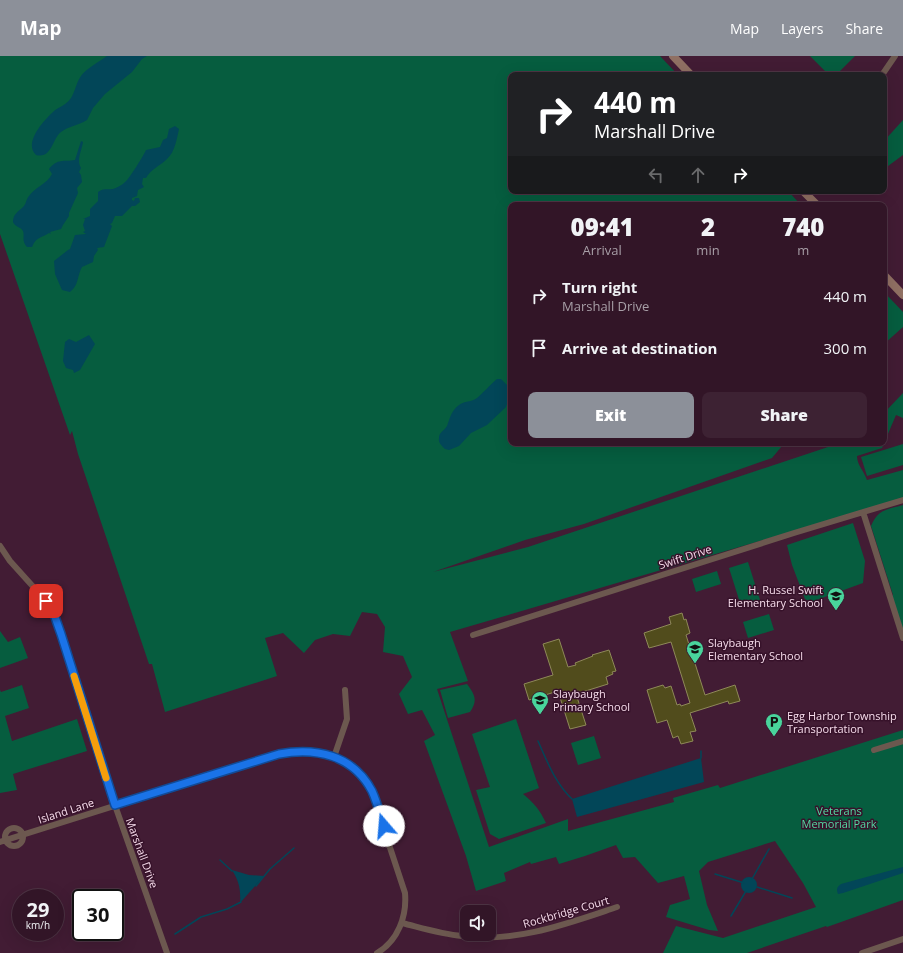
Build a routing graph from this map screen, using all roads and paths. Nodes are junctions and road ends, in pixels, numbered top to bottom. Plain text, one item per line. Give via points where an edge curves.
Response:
1 (673, 56) edge
2 (895, 56) edge
3 (688, 72) edge
4 (884, 72) edge
5 (806, 194) edge
6 (813, 202) edge
7 (887, 278) edge
8 (903, 295) edge
9 (903, 500) edge
10 (863, 512) junction
11 (0, 546) edge
12 (473, 635) dead end
13 (903, 638) edge
14 (345, 690) dead end
15 (903, 741) edge
16 (874, 750) dead end
17 (334, 756) junction
18 (115, 805) junction
19 (23, 836) junction
20 (3, 841) edge
21 (617, 907) dead end
22 (402, 923) junction
23 (903, 939) edge
24 (167, 953) edge
25 (377, 953) edge
26 (862, 953) edge

1 - 3 main road
2 - 4 street
5 - 6 main road
7 - 8 main road
9 - 10 street, Swift Drive
10 - 12 street, Swift Drive
10 - 13 street
11 - 18 street, Marshall Drive via 40,594 55,617
14 - 17 street via 347,719
15 - 16 street
17 - 18 street, Island Lane via 302,751 279,754
17 - 22 street via 361,776 374,797 405,893 406,909
18 - 19 street, Island Lane
18 - 24 street, Marshall Drive
19 - 20 street, Island Lane via 21,843 15,846
19 - 20 street, Island Lane via 20,830 12,828
21 - 22 street, Rockbridge Court via 544,930 497,938 454,935
22 - 25 street via 393,940
23 - 26 street

